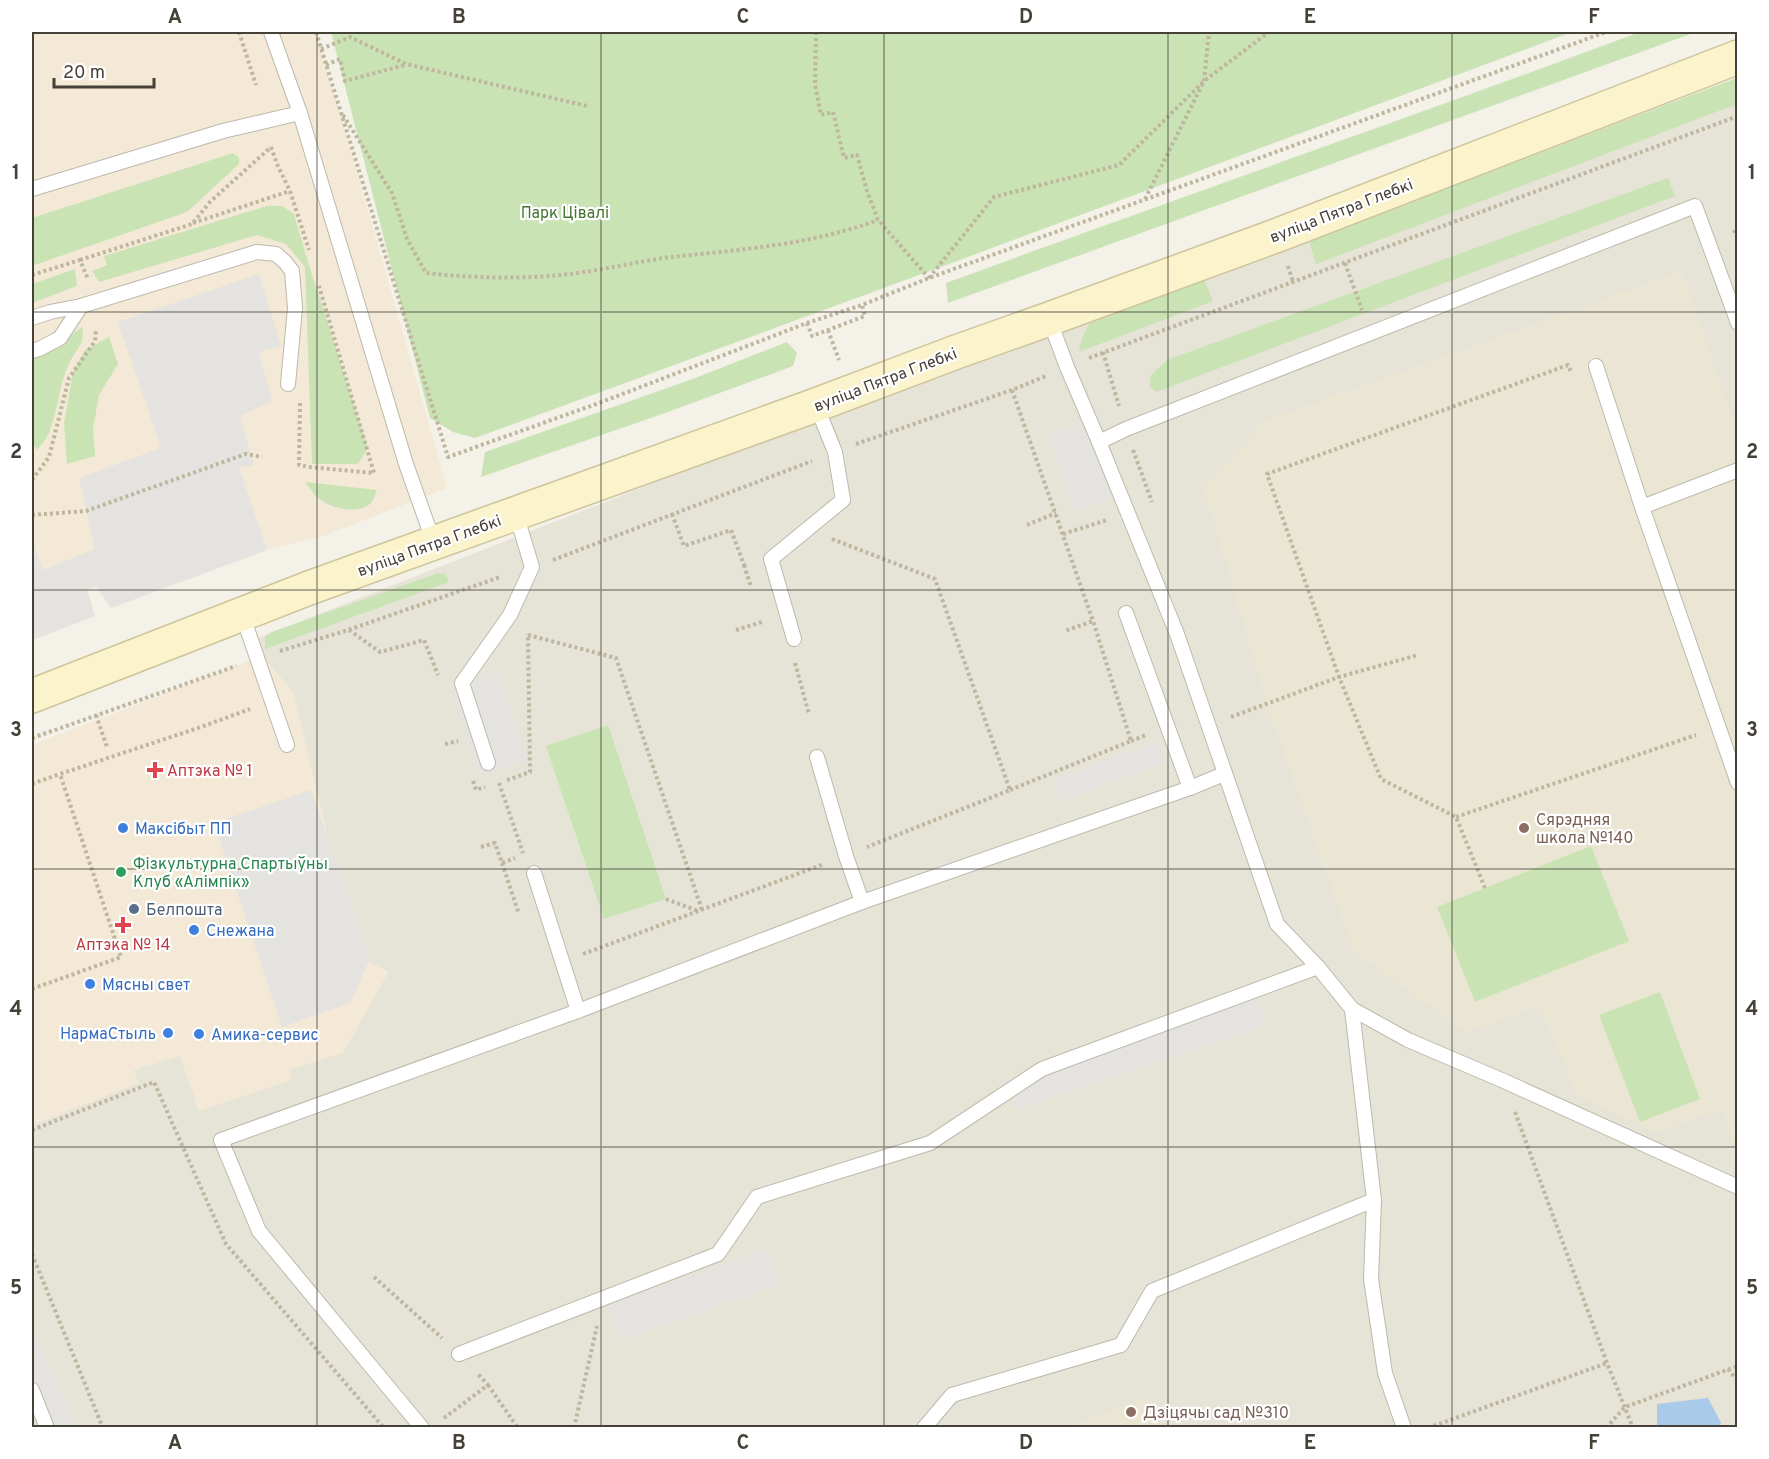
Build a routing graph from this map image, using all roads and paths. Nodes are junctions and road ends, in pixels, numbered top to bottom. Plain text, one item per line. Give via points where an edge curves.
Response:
1 (239, 32) edge
2 (271, 32) edge
3 (316, 32) edge
4 (816, 32) edge
5 (1209, 32) edge
6 (1269, 32) edge
7 (1606, 32) edge
8 (351, 34) edge
9 (321, 49) junction
10 (1737, 57) edge
11 (406, 64) junction
12 (326, 65) junction
13 (1204, 81) junction
14 (256, 85) dead end
15 (587, 106) dead end
16 (339, 109) junction
17 (300, 113) junction
18 (1737, 116) edge
19 (32, 189) edge
20 (290, 191) junction
21 (1144, 199) junction
22 (878, 220) junction
23 (192, 224) junction
24 (1734, 230) dead end
25 (1737, 240) edge
26 (311, 258) dead end
27 (80, 260) dead end
28 (1345, 263) junction
29 (929, 278) junction
30 (318, 280) dead end
31 (862, 305) junction
32 (81, 306) junction
33 (32, 318) edge
34 (1049, 319) junction
35 (1737, 323) edge
36 (807, 324) junction
37 (1371, 333) junction
38 (32, 351) edge
39 (1596, 366) dead end
40 (1067, 367) junction
41 (1572, 376) dead end
42 (288, 384) dead end
43 (1012, 390) junction
44 (300, 396) dead end
45 (816, 405) junction
46 (1099, 442) junction
47 (835, 452) junction
48 (262, 457) dead end
49 (1737, 470) edge
50 (1642, 507) junction
51 (1056, 513) junction
52 (516, 514) junction
53 (672, 514) junction
54 (32, 515) edge
55 (1027, 525) dead end
56 (708, 537) dead end
57 (831, 538) dead end
58 (434, 543) junction
59 (561, 558) junction
60 (744, 565) dead end
61 (532, 567) junction
62 (557, 568) dead end
63 (751, 588) dead end
64 (759, 611) dead end
65 (1126, 613) dead end
66 (242, 615) junction
67 (1094, 621) junction
68 (532, 626) dead end
69 (348, 630) junction
70 (736, 630) dead end
71 (1065, 631) dead end
72 (528, 635) junction
73 (793, 646) joint
74 (1418, 655) dead end
75 (257, 658) junction
76 (1339, 677) junction
77 (439, 678) dead end
78 (32, 696) edge
79 (250, 708) dead end
80 (809, 714) dead end
81 (96, 715) junction
82 (1230, 717) dead end
83 (1701, 734) dead end
84 (32, 738) edge
85 (287, 745) dead end
86 (107, 747) dead end
87 (817, 757) dead end
88 (488, 763) dead end
89 (60, 774) junction
90 (1224, 774) junction
91 (1737, 783) edge
92 (32, 784) edge
93 (1190, 788) junction
94 (1010, 790) junction
95 (1456, 817) junction
96 (481, 847) dead end
97 (846, 856) junction
98 (534, 873) dead end
99 (1485, 888) dead end
100 (666, 899) dead end
101 (862, 902) junction
102 (701, 910) junction
103 (562, 961) junction
104 (1318, 967) junction
105 (32, 988) edge
106 (1352, 1009) junction
107 (578, 1011) junction
108 (1504, 1081) junction
109 (154, 1082) dead end
110 (32, 1130) edge
111 (1737, 1187) edge
112 (1374, 1200) junction
113 (32, 1254) edge
114 (374, 1277) dead end
115 (603, 1299) junction
116 (459, 1354) junction
117 (1606, 1363) junction
118 (1737, 1366) edge
119 (1728, 1369) junction
120 (1737, 1381) edge
121 (488, 1385) junction
122 (32, 1390) edge
123 (1625, 1407) junction
124 (448, 1415) dead end
125 (47, 1428) edge
126 (103, 1428) edge
127 (422, 1428) edge
128 (518, 1428) edge
129 (574, 1428) edge
130 (924, 1428) edge
131 (1404, 1428) edge
132 (1428, 1428) edge
133 (1606, 1428) edge
134 (1633, 1428) edge

1 - 14 path
2 - 17 lane
3 - 9 path
4 - 22 path via 815,84 821,115 833,112 844,158 857,155
5 - 13 path
6 - 13 path
7 - 21 path
8 - 9 path
8 - 11 path
9 - 12 path
10 - 34 main road, вуліца Пятра Глебкі
11 - 12 path via 345,81 340,59
11 - 15 path
12 - 16 path
13 - 21 path
13 - 29 path via 1119,165 994,197
16 - 22 path via 392,194 407,239 426,273 516,278 576,273 752,249 851,230
16 - 36 path via 448,457
17 - 19 lane via 224,131
17 - 58 lane via 406,464
18 - 28 path
20 - 23 path
20 - 23 path via 271,147 210,202
20 - 26 path
21 - 29 path
22 - 29 path
23 - 27 path
24 - 25 path
28 - 37 path
28 - 40 path
29 - 31 path
30 - 44 path via 374,472 299,465
31 - 36 path
31 - 36 path via 865,316 812,336
32 - 33 lane
32 - 38 lane via 60,338
32 - 42 lane via 257,252 276,254 292,271 293,281 295,308
34 - 40 lane
34 - 45 main road, вуліца Пятра Глебкі
35 - 37 lane via 1695,206
37 - 46 lane
39 - 50 lane
40 - 43 path
40 - 46 lane
41 - 76 path via 1568,365 1267,474
43 - 47 path
43 - 51 path
45 - 47 lane
45 - 52 main road, вуліца Пятра Глебкі
46 - 90 lane via 1177,634
47 - 53 path
47 - 73 lane via 843,500 771,559
48 - 54 path via 246,454 86,512
49 - 50 lane
50 - 91 lane
51 - 55 path
51 - 67 path
52 - 58 main road, вуліца Пятра Глебкі
52 - 61 lane
53 - 56 path via 684,546
53 - 59 path
57 - 94 path via 934,579
58 - 66 main road, вуліца Пятра Глебкі
59 - 61 path
59 - 62 path
60 - 63 path
61 - 69 path
61 - 88 lane via 510,615 462,682
64 - 70 path via 762,622
65 - 93 lane
66 - 75 lane
66 - 78 main road, вуліца Пятра Глебкі
67 - 71 path
67 - 94 path via 1131,741
68 - 72 path
69 - 75 path
69 - 77 path via 380,651 424,640
72 - 96 path via 530,772 499,782 523,855 502,863 495,843
72 - 102 path via 616,658
73 - 80 path
74 - 76 path
75 - 81 path
75 - 85 lane
76 - 82 path
76 - 95 path via 1381,779
79 - 89 path
81 - 84 path
81 - 86 path
83 - 95 path
87 - 97 lane
89 - 92 path
89 - 105 path via 121,957
90 - 93 lane
90 - 104 lane via 1277,924
93 - 101 lane
94 - 97 path
95 - 99 path
97 - 101 lane
97 - 102 path
98 - 103 lane
100 - 102 path
101 - 107 lane
102 - 103 path
103 - 107 lane
104 - 106 lane
104 - 115 lane via 1042,1069 930,1143 756,1197 718,1254
106 - 108 lane via 1408,1040
106 - 112 lane
107 - 127 lane via 221,1140 259,1231
108 - 111 lane
108 - 117 path
109 - 110 path
112 - 130 lane via 1152,1291 1121,1345 952,1395
112 - 131 lane via 1371,1279 1385,1373
113 - 126 path
114 - 116 path
115 - 116 lane
115 - 129 path
116 - 121 path
117 - 123 path
117 - 132 path
118 - 119 path
119 - 120 path
119 - 123 path
121 - 124 path
121 - 128 path
122 - 125 lane
123 - 133 path
123 - 134 path

